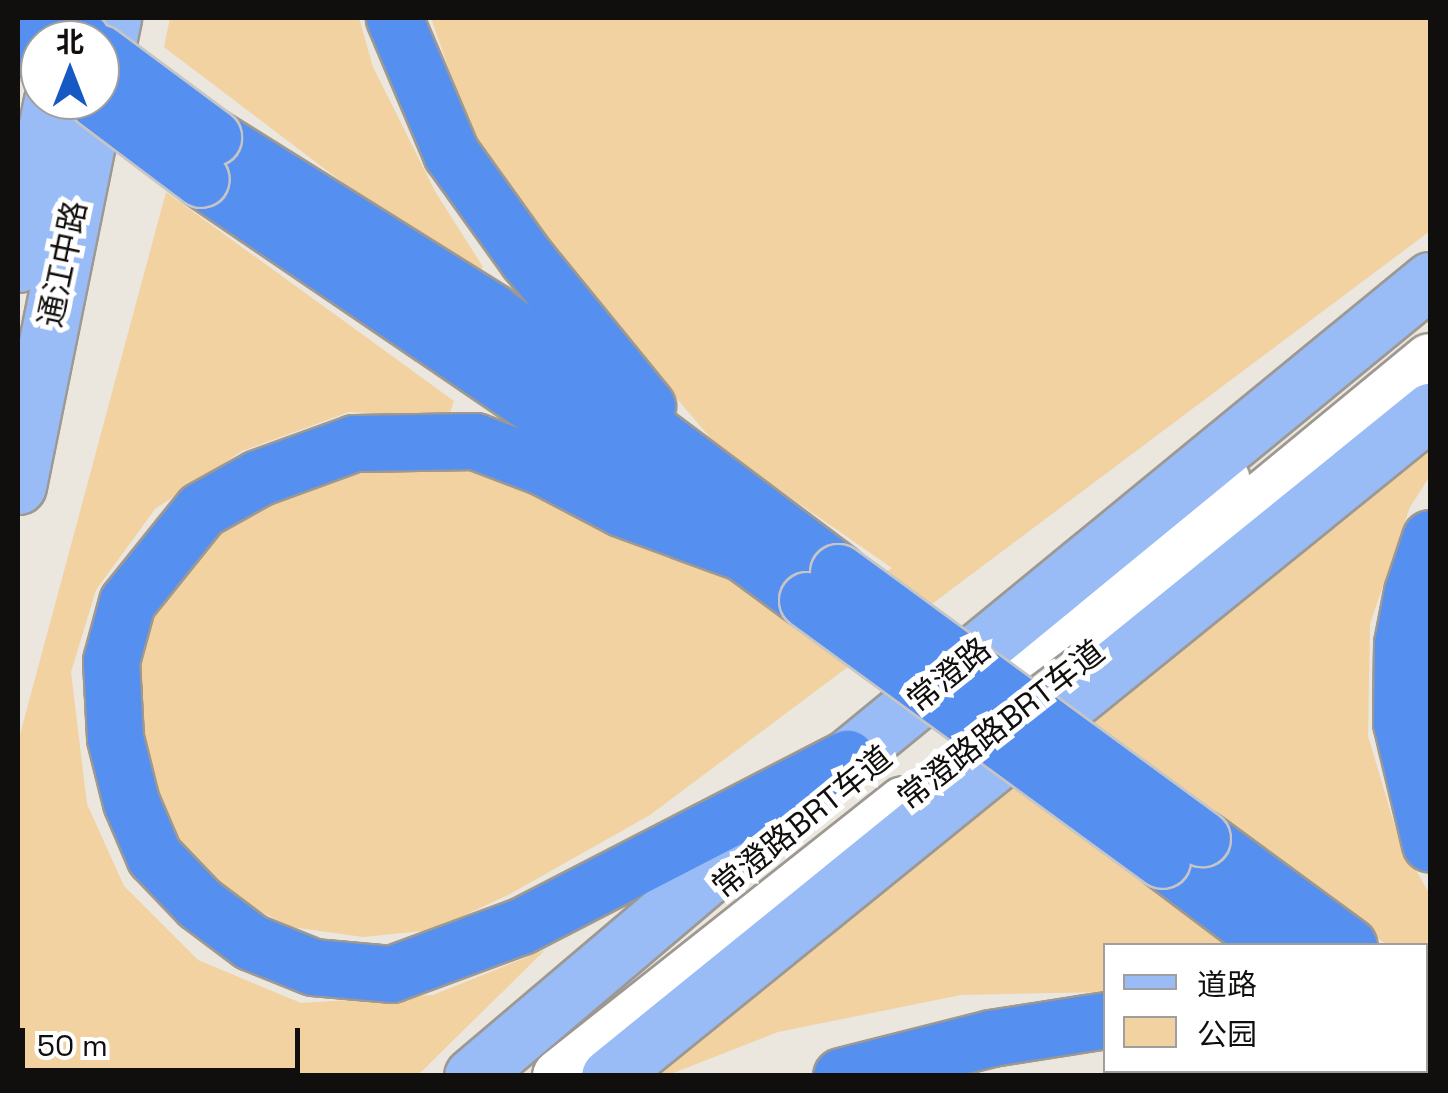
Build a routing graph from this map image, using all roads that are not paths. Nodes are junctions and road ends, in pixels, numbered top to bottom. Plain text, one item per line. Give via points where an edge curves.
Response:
1 (394, 18) edge
2 (120, 73) edge
3 (120, 113) edge
4 (48, 120) edge
5 (92, 120) edge
6 (207, 158) junction
7 (18, 264) edge
8 (1430, 280) edge
9 (1430, 311) edge
10 (1430, 360) edge
11 (1430, 411) edge
12 (694, 468) junction
13 (18, 486) edge
14 (1430, 538) edge
15 (743, 552) junction
16 (823, 586) junction
17 (847, 758) junction
18 (1430, 844) edge
19 (1182, 849) junction
20 (1273, 943) edge
21 (1344, 943) edge
22 (1103, 1020) edge
23 (472, 1076) edge
24 (506, 1076) edge
25 (559, 1076) edge
26 (609, 1076) edge
27 (841, 1076) edge

1 - 12 highway via 451,153
2 - 6 highway, bridge
3 - 6 highway, bridge
4 - 7 main road, 通江中路
5 - 13 main road, 通江中路
6 - 12 highway via 490,311
6 - 15 highway
8 - 17 main road, 常澄路
9 - 24 lane, 常澄路BRT车道 via 1263,444 1111,582 826,799
10 - 25 lane, 常澄路路BRT车道 via 1226,528 1120,631
11 - 26 main road
12 - 16 highway
14 - 18 highway via 1402,644 1401,722
15 - 16 highway
15 - 17 highway via 621,508 475,441 354,443 258,478 201,510 126,602 111,661 116,738 131,802 154,856 199,903 251,942 313,967 391,974 521,926
16 - 19 highway, bridge
17 - 23 main road, 常澄路
19 - 20 highway
19 - 21 highway
22 - 27 highway via 990,1038

